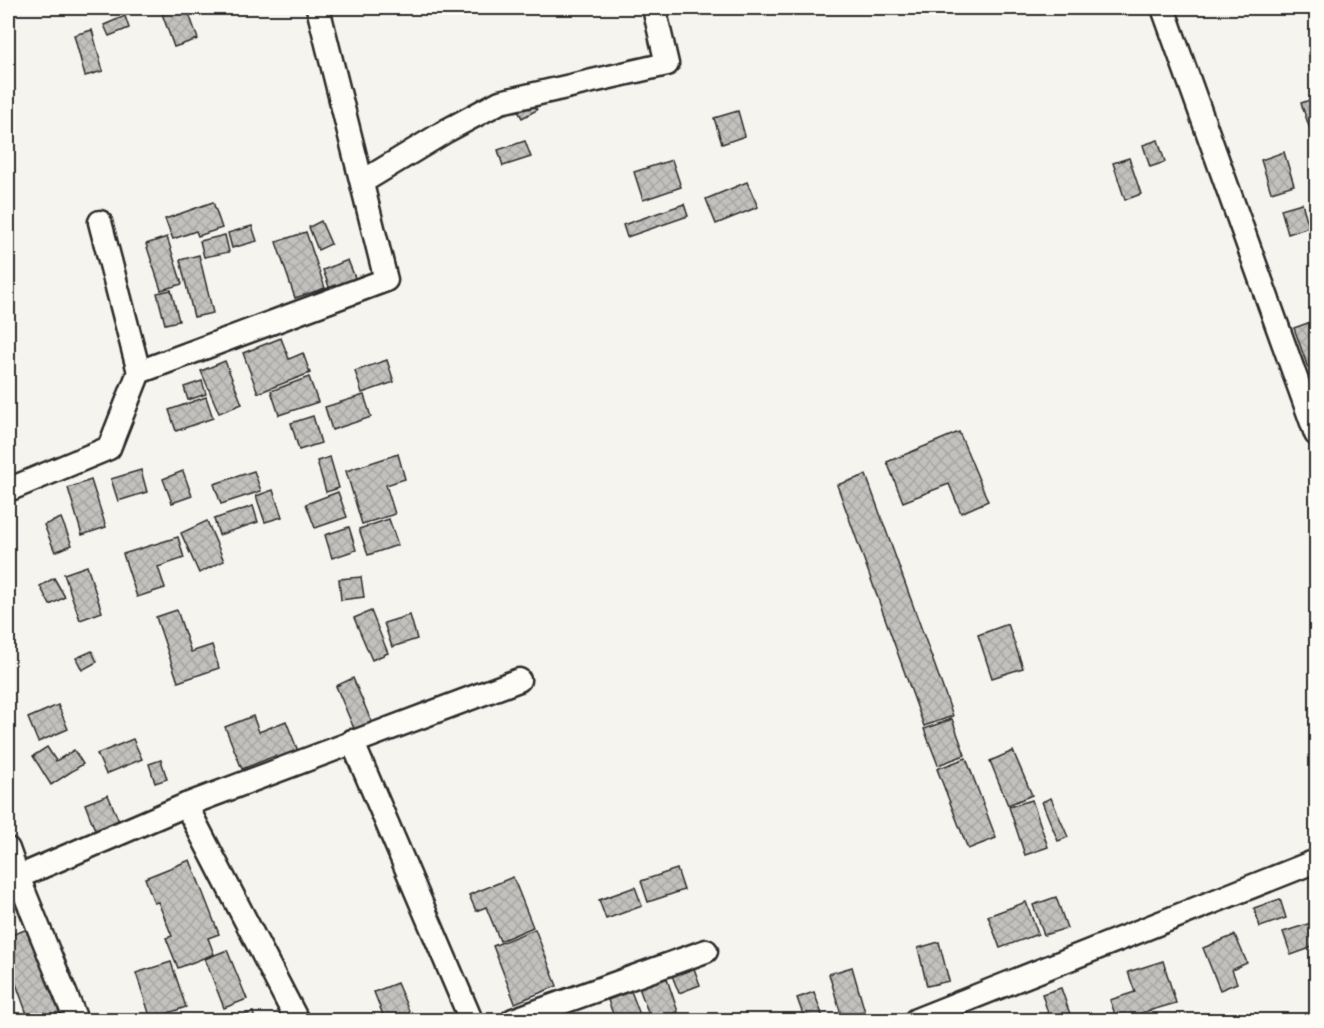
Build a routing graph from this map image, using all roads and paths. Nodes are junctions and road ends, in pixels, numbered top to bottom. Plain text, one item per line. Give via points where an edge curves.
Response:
1 (318, 8) edge
2 (654, 8) edge
3 (1163, 8) edge
4 (362, 182) junction
5 (100, 222) dead end
6 (139, 372) junction
7 (1317, 434) edge
8 (8, 490) edge
9 (519, 680) dead end
10 (352, 741) junction
11 (186, 805) junction
12 (8, 849) edge
13 (1317, 861) edge
14 (13, 879) edge
15 (706, 951) dead end
16 (76, 1020) edge
17 (297, 1020) edge
18 (471, 1020) edge
19 (513, 1020) edge
20 (916, 1020) edge

1 - 4 street
2 - 4 street via 667,64 500,102
3 - 7 street
4 - 6 street via 386,280
5 - 6 street
6 - 8 street via 109,448
9 - 10 street
10 - 11 street
10 - 18 street
11 - 14 street
11 - 17 street
12 - 14 street
13 - 20 street
14 - 16 street
15 - 19 street

